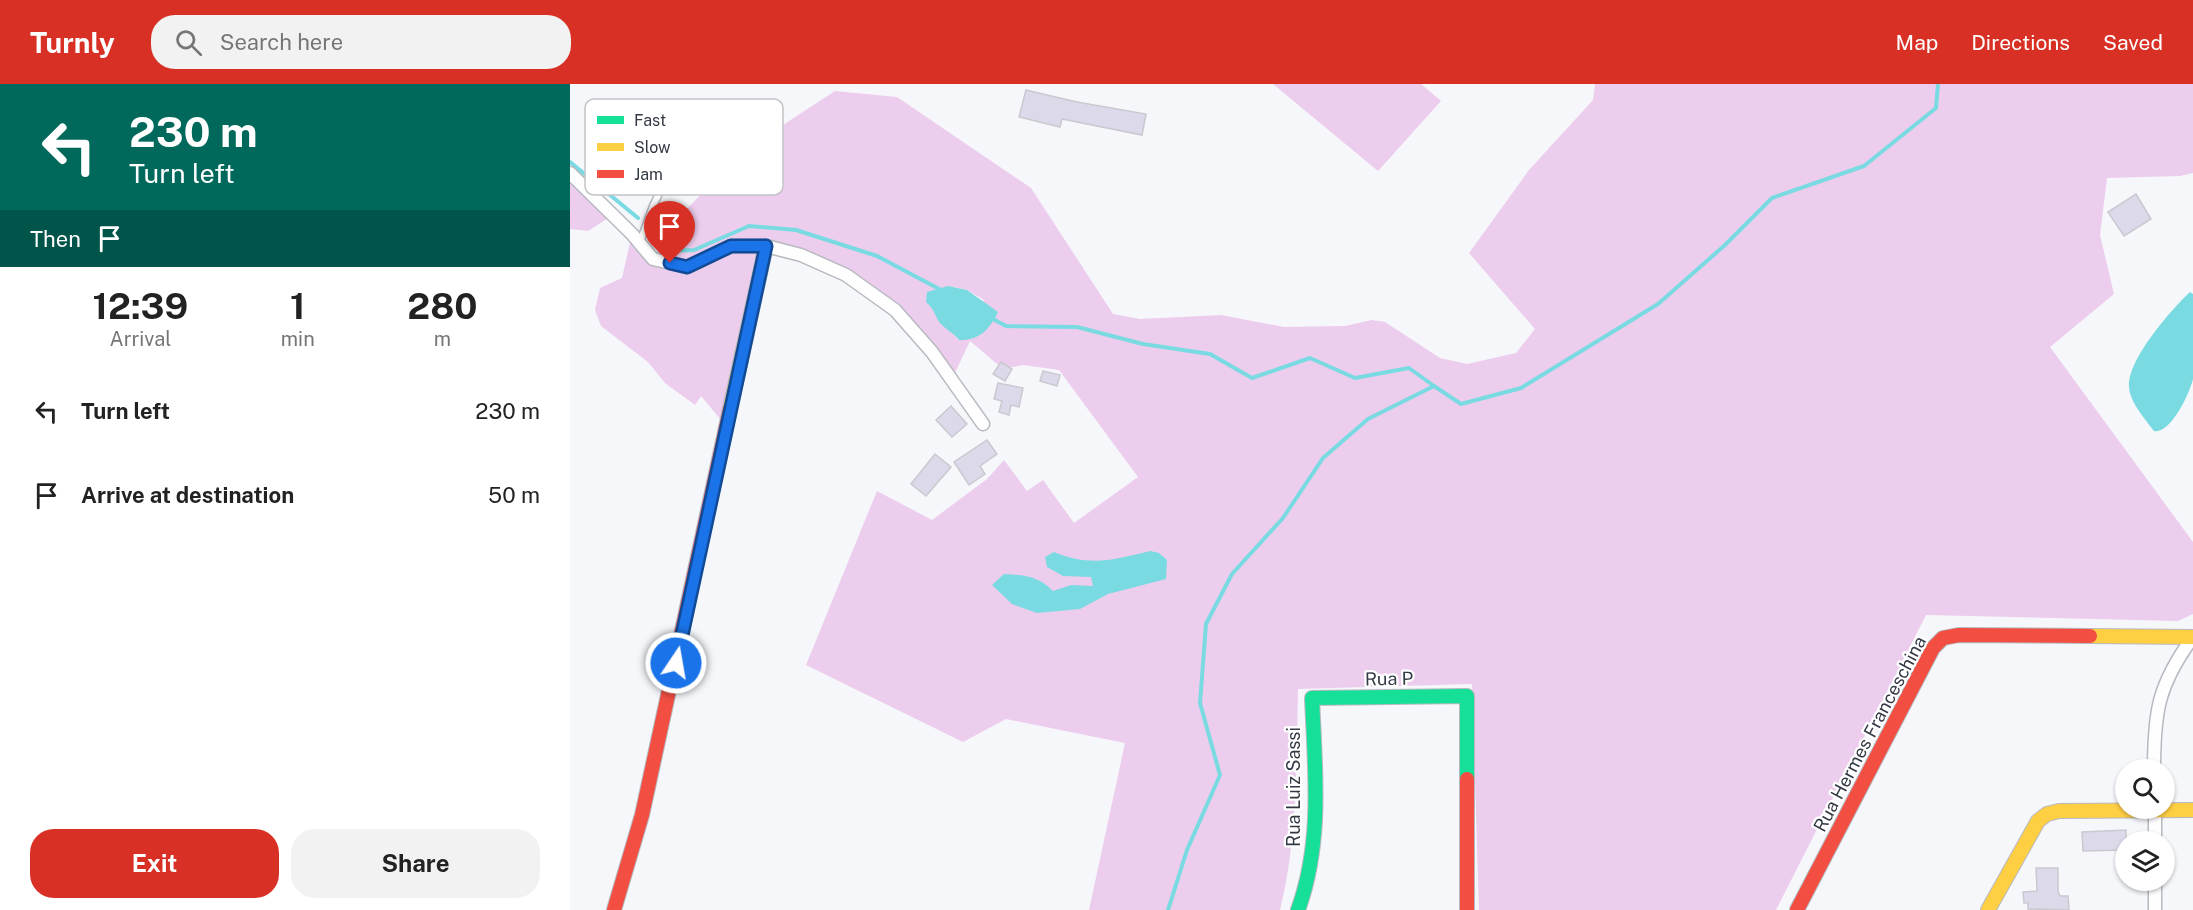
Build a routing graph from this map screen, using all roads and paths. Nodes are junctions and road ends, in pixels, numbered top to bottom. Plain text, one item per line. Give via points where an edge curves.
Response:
1 (570, 173) edge
2 (585, 188) edge
3 (592, 195) edge
4 (658, 195) edge
5 (640, 243) junction
6 (766, 246) junction
7 (983, 424) dead end
8 (2193, 637) edge
9 (1312, 698) joint
10 (2154, 759) edge
11 (2115, 810) edge
12 (2175, 810) edge
13 (2193, 810) edge
14 (2155, 891) edge
15 (614, 910) edge
16 (1298, 910) edge
17 (1467, 910) edge
18 (1797, 910) edge
19 (1988, 910) edge
20 (2155, 910) edge

1 - 2 street
3 - 5 street
4 - 5 lane
5 - 6 street via 653,259 687,267 731,246
6 - 7 street via 801,255 846,276 895,310 932,352
6 - 15 street via 644,804
8 - 10 street via 2168,674 2158,702
8 - 18 street, Rua Hermes Franceschina via 1943,638 1933,648
9 - 16 street, Rua Luiz Sassi via 1316,821 1308,887
9 - 17 street, Rua P via 1467,696
11 - 19 street via 2059,811 2038,821
12 - 13 street
14 - 20 street

